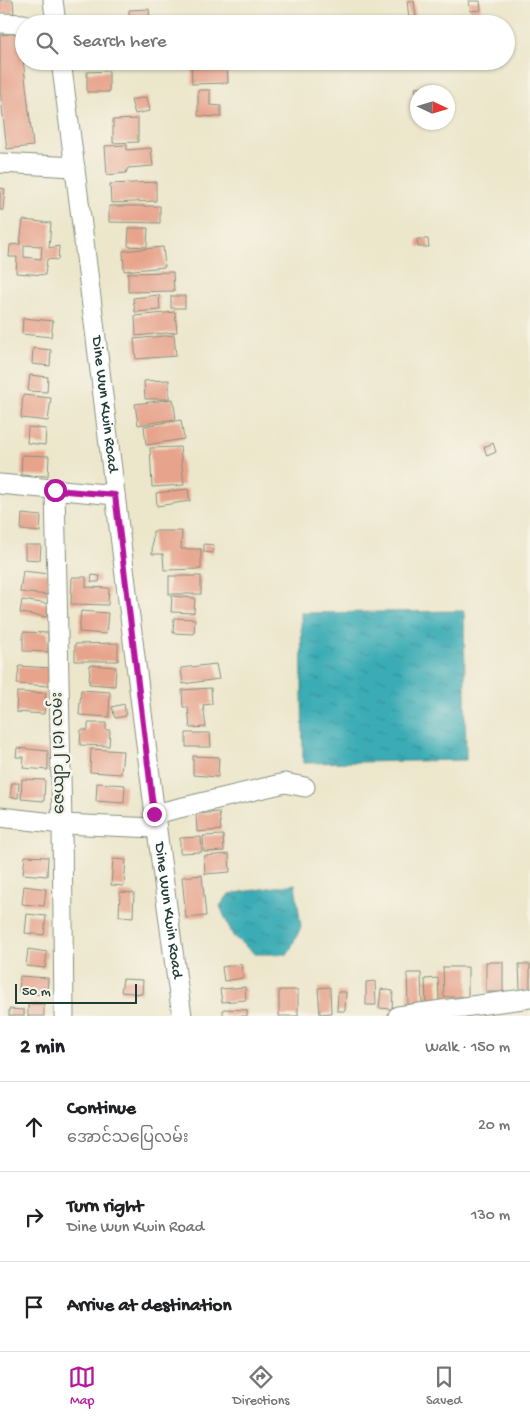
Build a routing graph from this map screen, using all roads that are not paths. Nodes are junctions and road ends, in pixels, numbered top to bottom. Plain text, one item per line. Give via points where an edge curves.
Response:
1 (53, 0) edge
2 (55, 15) edge
3 (0, 23) edge
4 (15, 24) edge
5 (62, 70) edge
6 (0, 163) edge
7 (75, 166) junction
8 (0, 484) edge
9 (55, 490) junction
10 (115, 495) junction
11 (305, 787) dead end
12 (0, 817) edge
13 (155, 821) junction
14 (62, 824) junction
15 (530, 998) edge
16 (64, 1016) edge
17 (182, 1016) edge
18 (398, 1016) edge

1 - 2 street
3 - 4 street
5 - 7 street, Dine Wun Kwin Road
6 - 7 street
7 - 10 street, Dine Wun Kwin Road
8 - 9 street
9 - 10 street
9 - 14 street, ဇေယျာ၂ (၁) လမ်း
10 - 13 street, Dine Wun Kwin Road
11 - 13 street via 285,783
12 - 14 street
13 - 14 street
13 - 17 street, Dine Wun Kwin Road
14 - 16 street, ဇေယျာ၂ (၁) လမ်း
15 - 18 street

